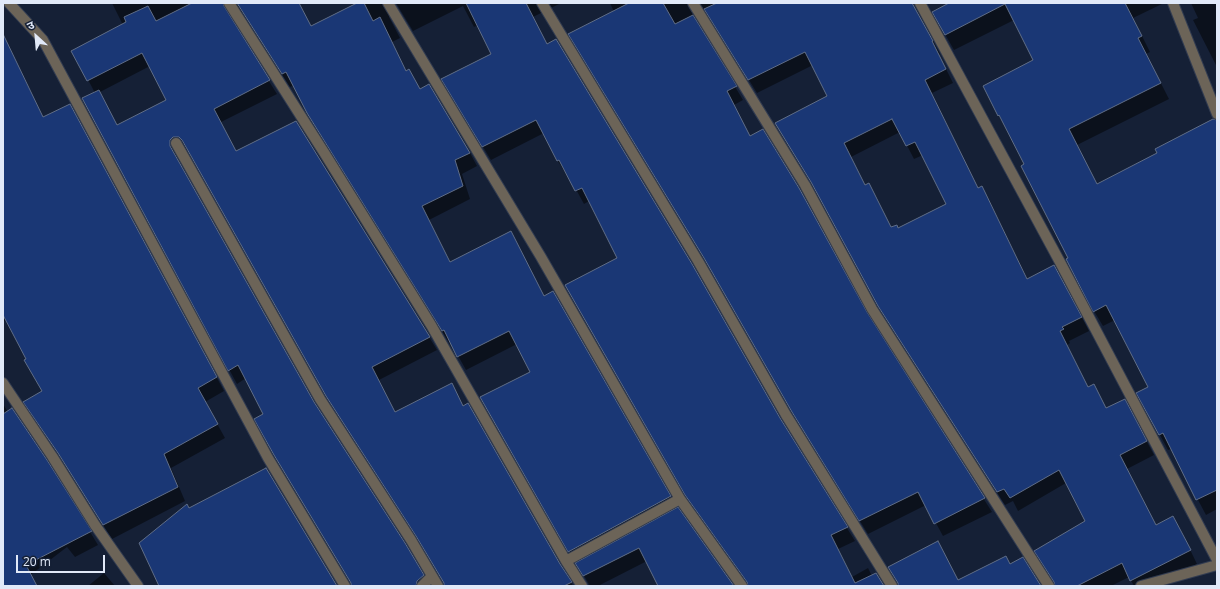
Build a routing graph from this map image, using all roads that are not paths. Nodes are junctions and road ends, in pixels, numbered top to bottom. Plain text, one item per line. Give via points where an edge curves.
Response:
1 (9, 3) edge
2 (229, 3) edge
3 (388, 3) edge
4 (542, 3) edge
5 (693, 3) edge
6 (920, 3) edge
7 (1173, 3) edge
8 (1217, 114) edge
9 (176, 143) dead end
10 (3, 383) edge
11 (680, 499) junction
12 (1217, 560) edge
13 (566, 561) junction
14 (1217, 565) edge
15 (432, 576) junction
16 (138, 586) edge
17 (344, 586) edge
18 (422, 586) edge
19 (438, 586) edge
20 (582, 586) edge
21 (742, 586) edge
22 (892, 586) edge
23 (1049, 586) edge
24 (1141, 586) edge

1 - 17 street via 43,40 268,458
2 - 13 street via 431,325
3 - 11 street via 540,257
4 - 22 street via 698,261 786,415
5 - 23 street via 805,186 872,309
6 - 12 street
7 - 8 street
9 - 15 street via 320,399
10 - 16 street via 95,525
11 - 13 street
11 - 21 street
13 - 20 street
14 - 24 street
15 - 18 street
15 - 19 street

